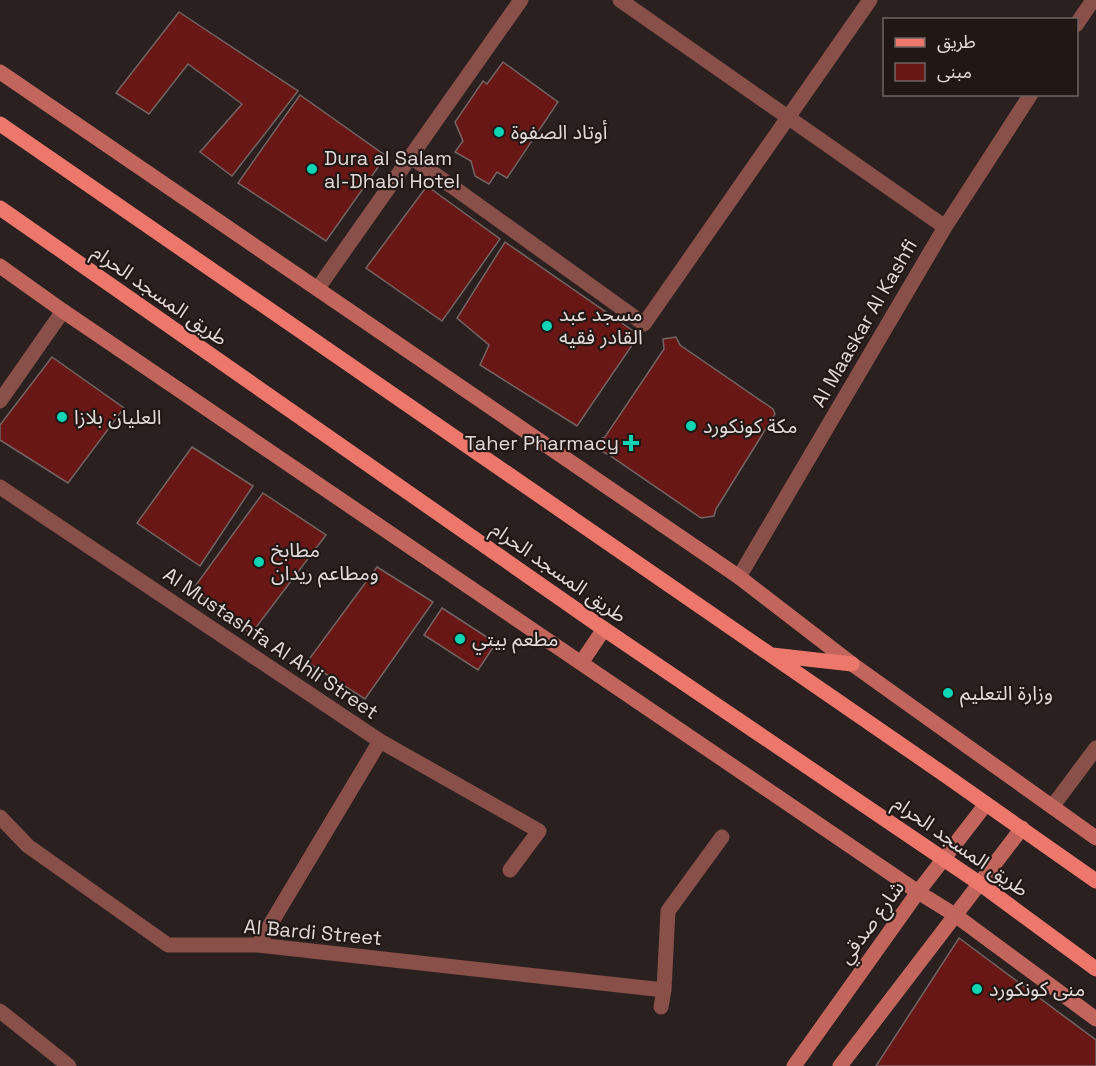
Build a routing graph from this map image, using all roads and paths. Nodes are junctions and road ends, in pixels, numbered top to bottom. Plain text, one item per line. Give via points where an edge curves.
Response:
1 (521, 0) edge
2 (620, 0) edge
3 (870, 0) edge
4 (1093, 0) edge
5 (1078, 24) edge
6 (0, 72) edge
7 (1030, 96) edge
8 (788, 117) junction
9 (0, 124) edge
10 (411, 157) junction
11 (0, 208) edge
12 (945, 227) junction
13 (0, 266) edge
14 (318, 288) junction
15 (63, 311) junction
16 (0, 401) edge
17 (0, 487) edge
18 (739, 577) junction
19 (604, 629) junction
20 (769, 654) junction
21 (581, 663) junction
22 (852, 664) junction
23 (380, 741) junction
24 (1096, 748) edge
25 (986, 804) junction
26 (1052, 807) junction
27 (0, 818) edge
28 (1022, 828) junction
29 (722, 837) dead end
30 (1096, 838) edge
31 (944, 859) junction
32 (510, 870) dead end
33 (1096, 881) edge
34 (979, 883) junction
35 (918, 892) junction
36 (955, 915) junction
37 (258, 945) junction
38 (1096, 969) edge
39 (664, 990) junction
40 (661, 1006) dead end
41 (0, 1011) edge
42 (1096, 1019) edge
43 (69, 1066) edge
44 (794, 1066) edge
45 (840, 1066) edge

1 - 10 street
2 - 8 street
3 - 8 street
4 - 5 street
6 - 14 street
7 - 12 street, Al Maaskar Al Kashfi
8 - 10 street via 644,324
8 - 12 street
9 - 20 main road
10 - 14 street
11 - 19 main road, طريق المسجد الحرام
12 - 18 street, Al Maaskar Al Kashfi
13 - 15 street
14 - 18 street
15 - 16 street
15 - 21 street
17 - 23 street, Al Mustashfa Al Ahli Street
18 - 22 street
19 - 21 street
19 - 31 main road, طريق المسجد الحرام
20 - 22 main road
20 - 25 main road
21 - 35 street
22 - 26 street
23 - 32 street via 539,831
23 - 37 street, Al Mustashfa Al Ahli Street
24 - 26 street
25 - 28 main road
25 - 31 street, شارع صدقي
26 - 30 street
27 - 37 street, Al Bardi Street via 28,846 168,945
28 - 33 main road
28 - 34 street
29 - 39 street via 668,910
31 - 34 main road, طريق المسجد الحرام
31 - 35 street, شارع صدقي
34 - 36 street
34 - 38 main road, طريق المسجد الحرام
35 - 36 street
35 - 44 street, شارع صدقي
36 - 42 street
36 - 45 street
37 - 39 street, Al Bardi Street
39 - 40 street
41 - 43 street

